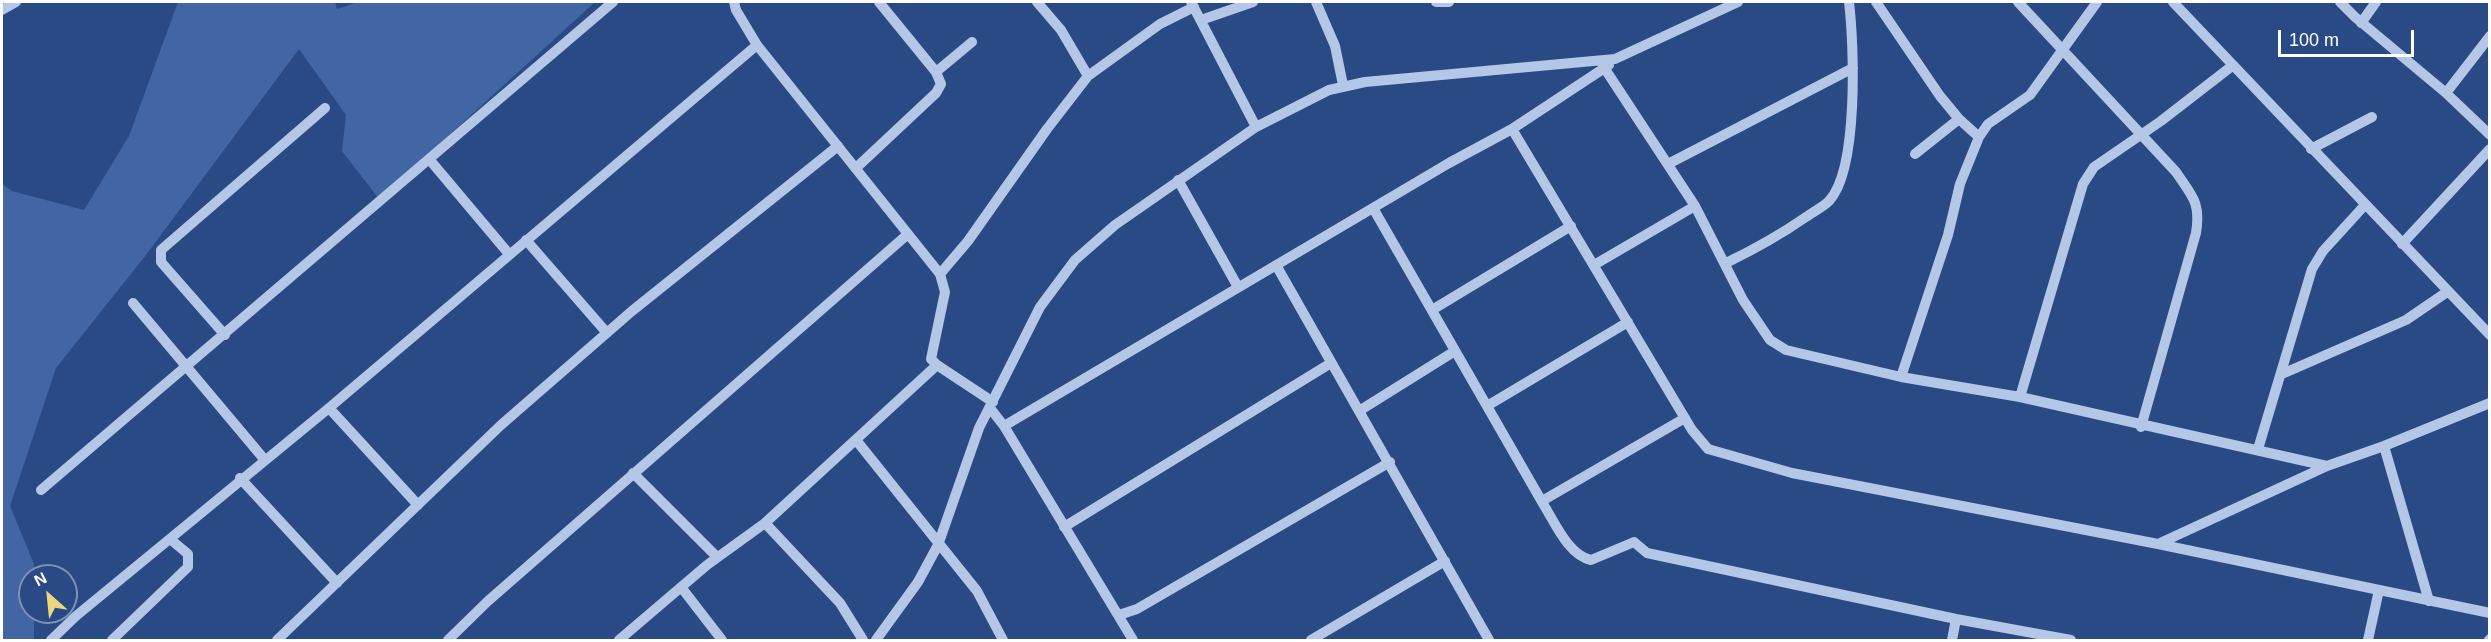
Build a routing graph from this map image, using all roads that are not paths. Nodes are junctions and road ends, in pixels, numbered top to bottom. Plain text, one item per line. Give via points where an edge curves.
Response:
1 (16, 2) edge
2 (734, 2) edge
3 (879, 2) edge
4 (1037, 2) edge
5 (1253, 2) edge
6 (1316, 2) edge
7 (1436, 2) edge
8 (1449, 2) edge
9 (1738, 2) edge
10 (1849, 2) edge
11 (1876, 2) edge
12 (2018, 2) edge
13 (2097, 2) edge
14 (2173, 2) edge
15 (2340, 2) edge
16 (2376, 2) edge
17 (606, 3) edge
18 (1192, 4) edge
19 (1719, 6) edge
20 (2, 10) edge
21 (1201, 20) junction
22 (2361, 23) junction
23 (2490, 36) edge
24 (972, 42) dead end
25 (757, 45) junction
26 (2062, 49) junction
27 (1615, 59) junction
28 (2232, 66) junction
29 (1853, 68) junction
30 (1605, 69) junction
31 (936, 72) junction
32 (1088, 76) junction
33 (1343, 85) junction
34 (2446, 93) junction
35 (325, 108) dead end
36 (2372, 117) dead end
37 (1959, 119) junction
38 (1256, 127) junction
39 (1512, 129) junction
40 (2142, 135) junction
41 (2490, 135) edge
42 (1979, 137) junction
43 (838, 146) junction
44 (2311, 149) junction
45 (2490, 149) edge
46 (1915, 154) dead end
47 (429, 159) junction
48 (1668, 164) junction
49 (856, 168) junction
50 (1178, 180) junction
51 (1695, 206) junction
52 (2364, 206) junction
53 (1373, 208) junction
54 (1571, 226) junction
55 (908, 234) junction
56 (526, 240) junction
57 (2402, 244) junction
58 (509, 254) junction
59 (1726, 263) junction
60 (1276, 265) junction
61 (1594, 265) junction
62 (940, 274) junction
63 (1238, 287) junction
64 (2447, 292) junction
65 (133, 303) dead end
66 (1432, 310) junction
67 (1628, 322) junction
68 (608, 333) junction
69 (225, 335) junction
70 (2490, 335) edge
71 (1455, 351) junction
72 (1330, 363) junction
73 (937, 365) junction
74 (186, 367) junction
75 (2282, 374) junction
76 (1901, 377) junction
77 (2019, 397) junction
78 (2490, 403) edge
79 (991, 405) junction
80 (1487, 406) junction
81 (329, 408) junction
82 (1359, 411) junction
83 (1685, 418) junction
84 (1004, 426) junction
85 (2141, 426) junction
86 (856, 440) junction
87 (2384, 446) junction
88 (2258, 449) junction
89 (264, 459) junction
90 (1390, 462) junction
91 (2326, 466) junction
92 (633, 473) junction
93 (240, 478) junction
94 (41, 490) dead end
95 (1542, 501) junction
96 (418, 505) junction
97 (765, 523) junction
98 (1064, 527) junction
99 (170, 539) junction
100 (2158, 544) junction
101 (938, 545) junction
102 (717, 557) junction
103 (1445, 561) junction
104 (337, 583) junction
105 (681, 587) junction
106 (2379, 590) junction
107 (2429, 601) junction
108 (1137, 609) junction
109 (2490, 613) edge
110 (1119, 615) junction
111 (1956, 619) junction
112 (1126, 628) junction
113 (51, 640) edge
114 (112, 640) edge
115 (277, 640) edge
116 (448, 640) edge
117 (619, 640) edge
118 (722, 640) edge
119 (863, 640) edge
120 (876, 640) edge
121 (1003, 640) edge
122 (1133, 640) edge
123 (1311, 640) edge
124 (1489, 640) edge
125 (1952, 640) edge
126 (2071, 640) edge
127 (2368, 640) edge

1 - 20 street
2 - 25 street
3 - 31 street
4 - 32 street via 1061,30
5 - 21 street
6 - 33 street via 1335,46
7 - 8 street
9 - 19 street
10 - 29 street
11 - 37 street
12 - 26 street
13 - 26 street
14 - 28 street
15 - 22 street
16 - 22 street
17 - 47 street
18 - 21 street
18 - 32 street
19 - 27 street
21 - 38 street
22 - 34 street
23 - 34 street
24 - 31 street
25 - 43 street
25 - 56 street
26 - 40 street
26 - 42 street via 2030,95 1988,124
27 - 30 street
27 - 33 street
28 - 40 street
28 - 44 street
29 - 48 street
29 - 59 street via 1852,114 1836,190 1828,201 1771,241
30 - 39 street
30 - 48 street
31 - 49 street via 940,89
32 - 62 street
33 - 38 street
34 - 41 street
35 - 69 street via 161,250 161,262
36 - 44 street
37 - 42 street
37 - 46 street
38 - 50 street
39 - 53 street
39 - 54 street
40 - 77 street via 2094,167 2083,184
40 - 85 street via 2176,172 2196,201 2199,213
42 - 76 street via 1960,184 1948,235
43 - 49 street
43 - 68 street
44 - 52 street
45 - 57 street
47 - 58 street
47 - 69 street
48 - 51 street
49 - 55 street
50 - 63 street
50 - 79 street via 1115,225 1075,260 1040,307
51 - 59 street
51 - 61 street
52 - 57 street
52 - 75 street via 2312,269
53 - 60 street
53 - 66 street
54 - 61 street
54 - 66 street
55 - 62 street
55 - 92 street
56 - 58 street
56 - 68 street
57 - 64 street
58 - 81 street
59 - 76 street via 1743,300 1777,346
60 - 63 street
60 - 72 street
61 - 67 street
62 - 73 street via 945,292 931,351
63 - 84 street
64 - 70 street
64 - 75 street via 2406,320
65 - 74 street
66 - 71 street
67 - 80 street
67 - 83 street
68 - 96 street via 501,425
69 - 74 street
71 - 80 street
71 - 82 street
72 - 82 street
72 - 98 street
73 - 79 street
73 - 86 street
74 - 89 street
74 - 94 street
75 - 88 street
76 - 77 street
77 - 85 street
78 - 87 street
79 - 84 street
79 - 101 street
80 - 95 street
81 - 89 street
81 - 96 street
82 - 90 street
83 - 95 street
83 - 100 street via 1708,449 1792,473
84 - 98 street
85 - 88 street
86 - 97 street
86 - 101 street
87 - 91 street
87 - 107 street
88 - 91 street
89 - 93 street
90 - 103 street
90 - 108 street
91 - 100 street
92 - 102 street
92 - 116 street
93 - 99 street
93 - 104 street
95 - 111 street via 1568,543 1586,560 1634,542 1647,553
96 - 104 street
97 - 102 street
97 - 119 street via 840,603
98 - 110 street
99 - 113 street
99 - 114 street via 188,554 188,567
100 - 106 street
101 - 120 street via 918,582
101 - 121 street via 977,591
102 - 105 street
103 - 123 street
103 - 124 street
104 - 115 street
105 - 117 street
105 - 118 street
106 - 107 street
106 - 127 street
107 - 109 street
108 - 110 street
108 - 112 street
110 - 112 street
111 - 125 street
111 - 126 street
112 - 122 street

